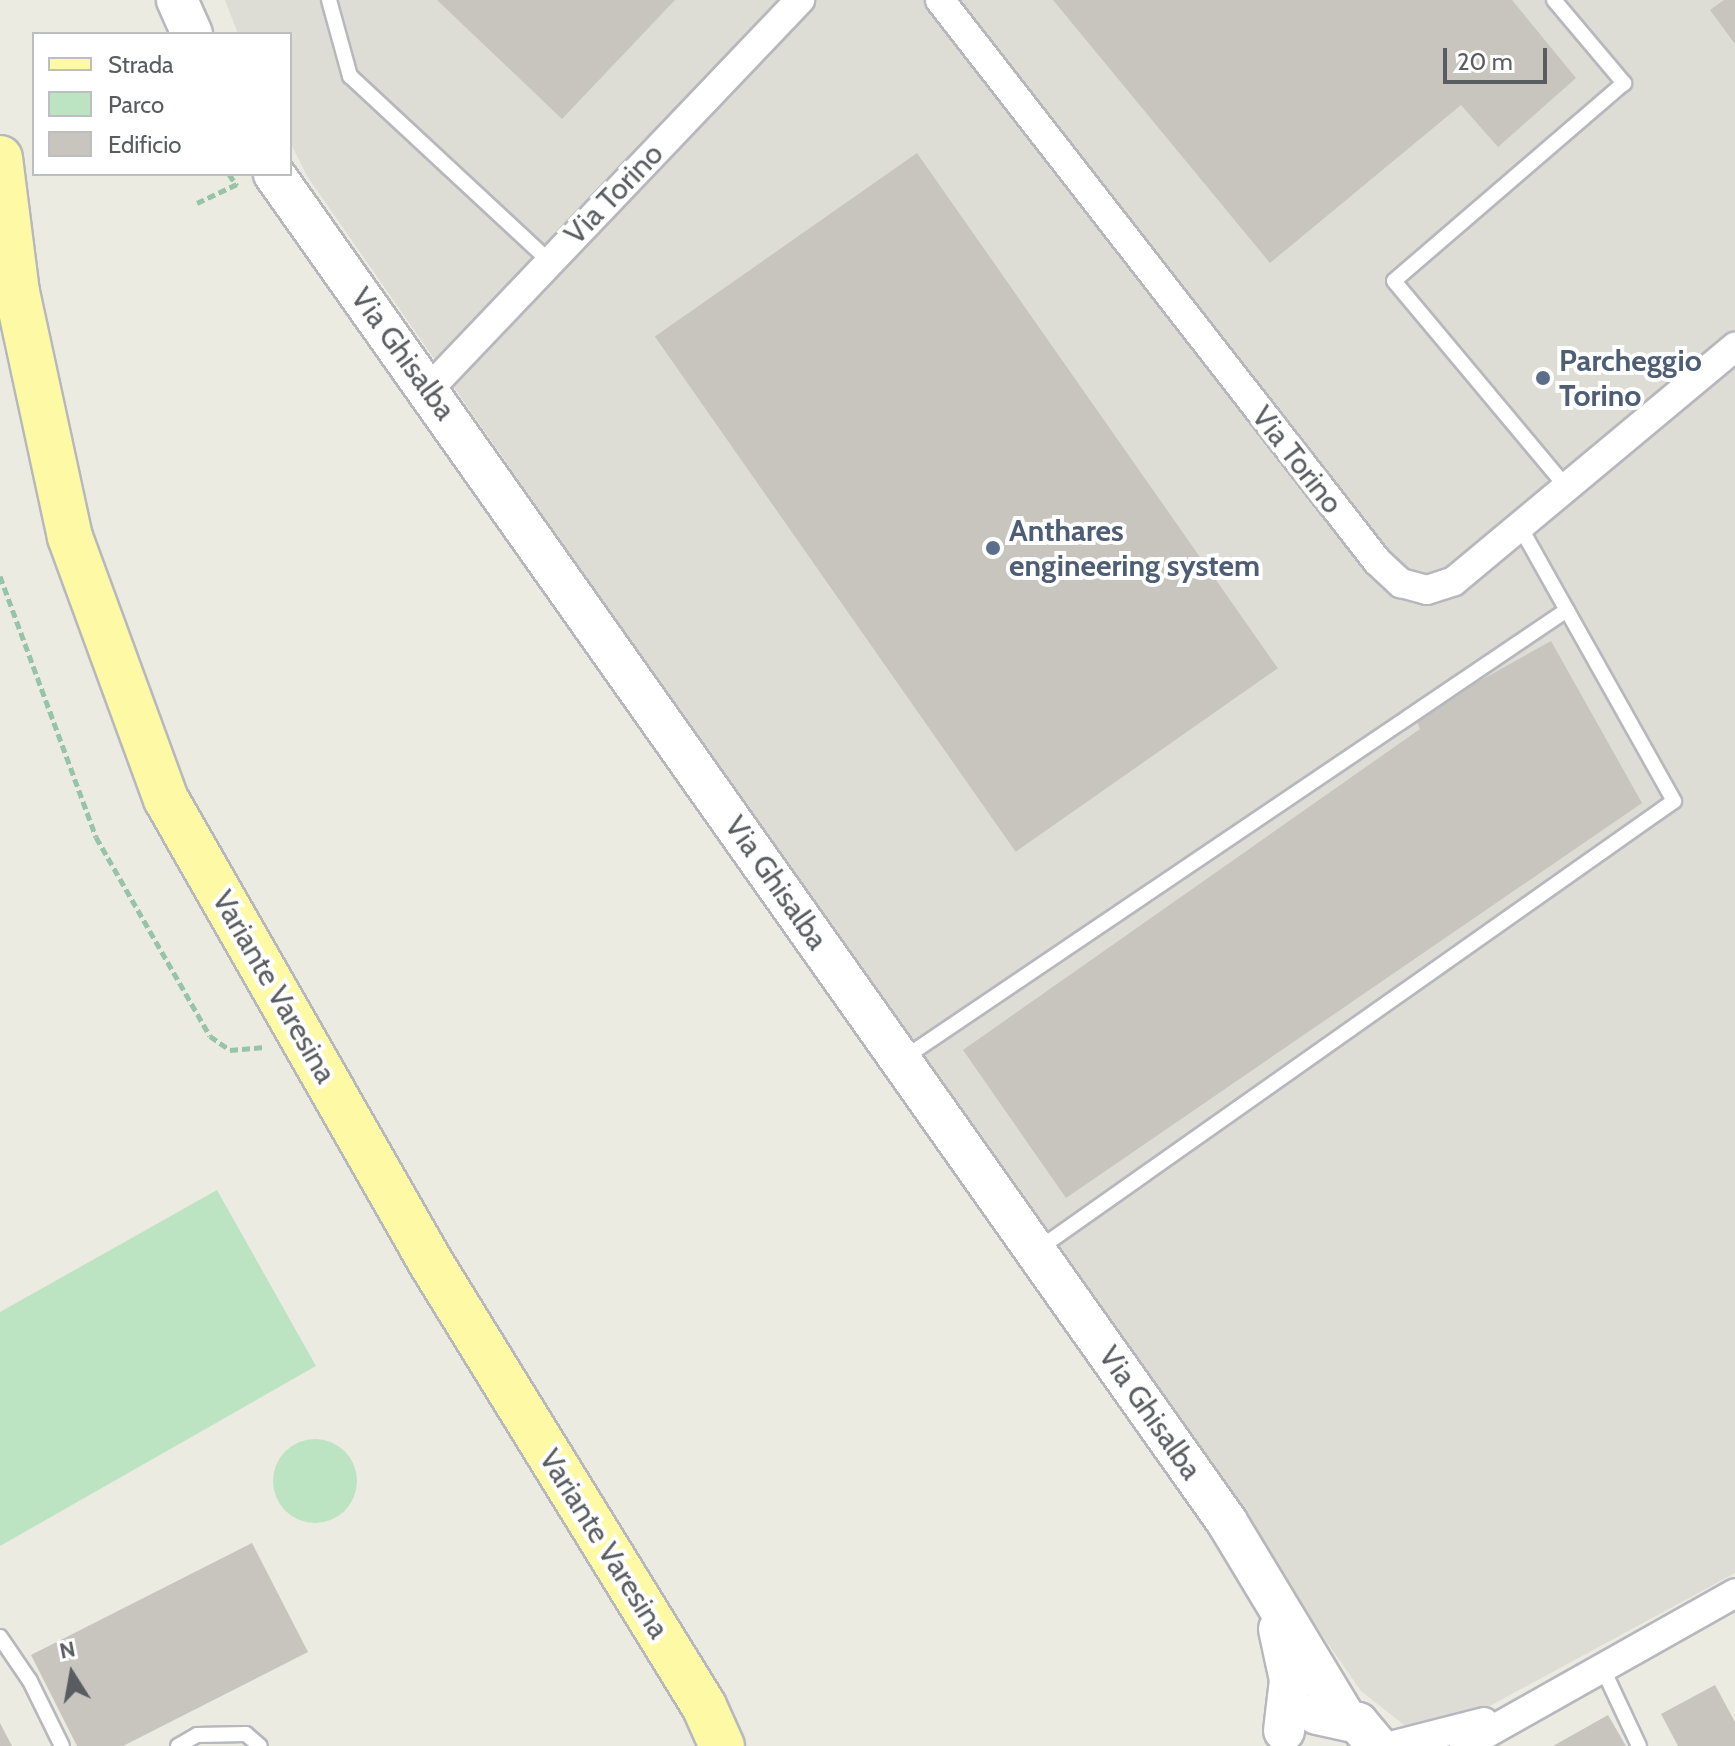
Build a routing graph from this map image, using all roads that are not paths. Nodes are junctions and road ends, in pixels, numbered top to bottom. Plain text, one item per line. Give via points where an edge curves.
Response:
1 (177, 0) edge
2 (329, 0) edge
3 (800, 0) edge
4 (940, 0) edge
5 (1554, 0) edge
6 (191, 32) edge
7 (0, 158) edge
8 (261, 177) edge
9 (549, 261) junction
10 (1735, 347) edge
11 (429, 389) junction
12 (1567, 488) junction
13 (1520, 527) junction
14 (1567, 610) junction
15 (900, 1060) junction
16 (1036, 1250) junction
17 (1735, 1593) edge
18 (1270, 1598) junction
19 (0, 1637) edge
20 (1602, 1667) junction
21 (1538, 1704) junction
22 (1344, 1716) junction
23 (1279, 1739) edge
24 (62, 1746) edge
25 (178, 1746) edge
26 (260, 1746) edge
27 (722, 1746) edge
28 (1377, 1746) edge
29 (1390, 1746) edge
30 (1464, 1746) edge
31 (1639, 1746) edge

1 - 6 street
2 - 9 lane via 350,76
3 - 9 street, Via Torino
4 - 13 street, Via Torino via 1389,574 1413,588 1441,587
5 - 12 lane via 1624,83 1394,281
7 - 27 main road, Variante Varesina via 17,292 70,537 166,799 431,1263 704,1706
8 - 11 street, Via Ghisalba
9 - 11 street, Via Torino
10 - 12 street, Via Torino
11 - 15 street, Via Ghisalba
12 - 13 street, Via Torino
13 - 14 lane
14 - 15 lane
14 - 16 lane via 1674,801
15 - 16 street, Via Ghisalba
16 - 18 street, Via Ghisalba via 1227,1522
17 - 20 street
18 - 22 street, Via Ghisalba
18 - 23 street, Via Ghisalba via 1290,1680
19 - 24 lane via 30,1681
20 - 21 street
20 - 31 lane
21 - 29 street via 1444,1735
21 - 30 street
22 - 23 street via 1318,1714
22 - 28 street, Via Ghisalba via 1370,1733
25 - 26 lane via 197,1735 246,1734

